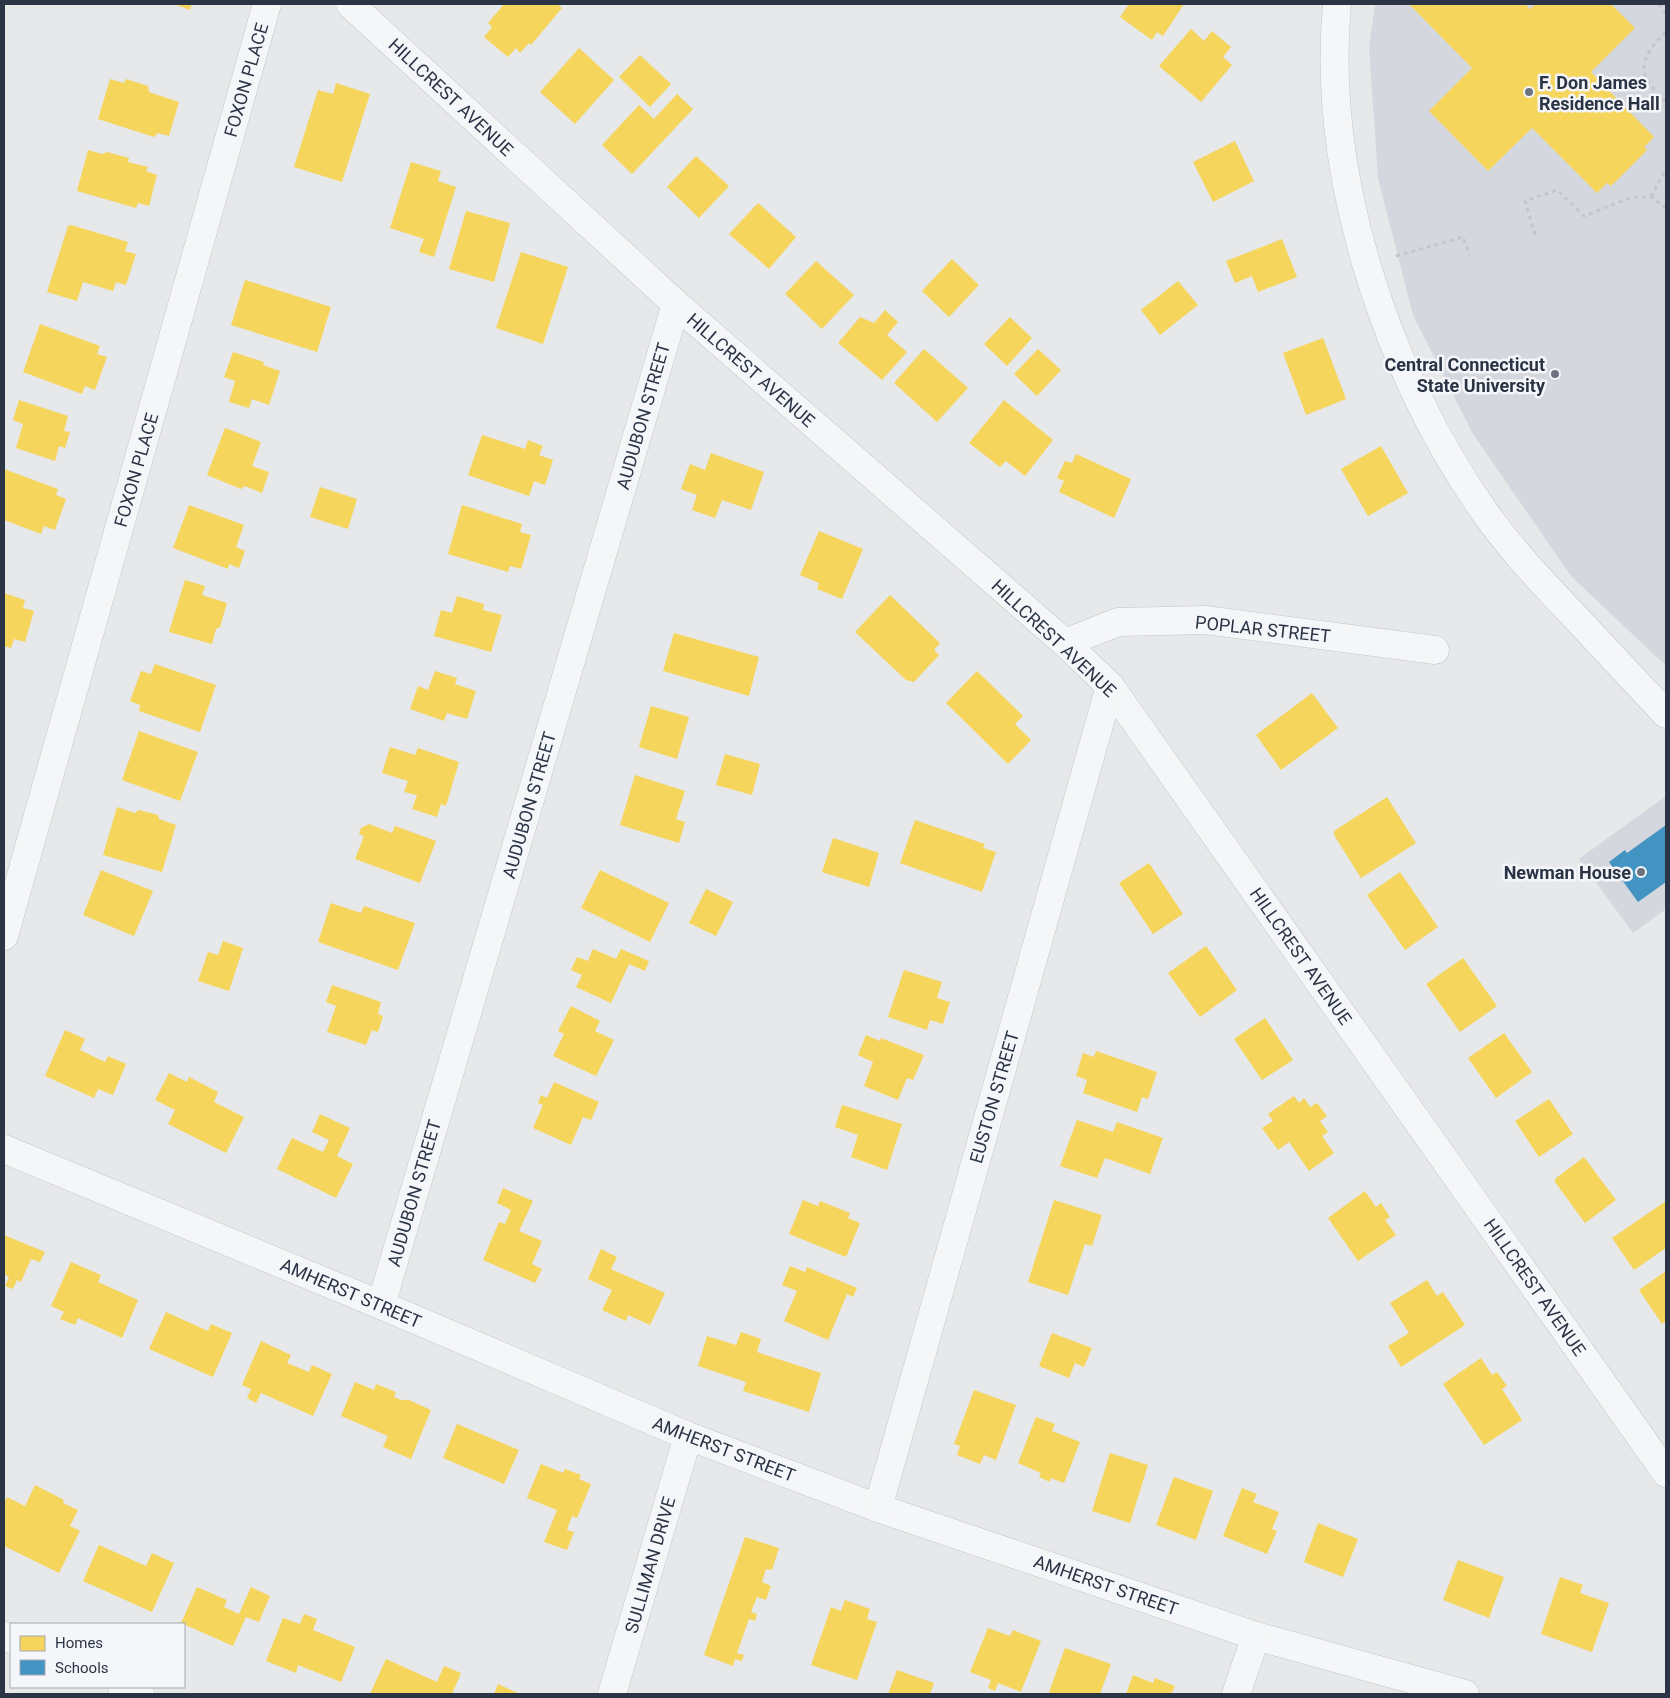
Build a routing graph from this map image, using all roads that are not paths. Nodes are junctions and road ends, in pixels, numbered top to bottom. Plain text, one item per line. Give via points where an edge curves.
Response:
1 (267, 4) edge
2 (350, 4) edge
3 (1337, 4) edge
4 (676, 304) junction
5 (1066, 644) junction
6 (1435, 650) dead end
7 (1110, 686) junction
8 (1666, 714) edge
9 (4, 936) edge
10 (4, 1148) edge
11 (381, 1305) junction
12 (688, 1436) junction
13 (1666, 1473) edge
14 (878, 1508) junction
15 (1256, 1636) junction
16 (125, 1688) edge
17 (140, 1694) edge
18 (612, 1694) edge
19 (1236, 1694) edge
20 (1465, 1694) edge

1 - 9 street, FOXON PLACE
2 - 4 street, HILLCREST AVENUE
3 - 8 street via 1334,94 1349,196 1377,297 1415,393 1486,514 1526,564
4 - 5 street, HILLCREST AVENUE
4 - 11 street, AUDUBON STREET
5 - 6 street, POPLAR STREET via 1118,622 1205,620
5 - 7 street, HILLCREST AVENUE
7 - 13 street, HILLCREST AVENUE
7 - 14 street, EUSTON STREET
10 - 11 street, AMHERST STREET
11 - 12 street, AMHERST STREET
12 - 14 street, AMHERST STREET
12 - 18 street, SULLIMAN DRIVE
14 - 15 street, AMHERST STREET
15 - 19 street
15 - 20 street, AMHERST STREET
16 - 17 street

